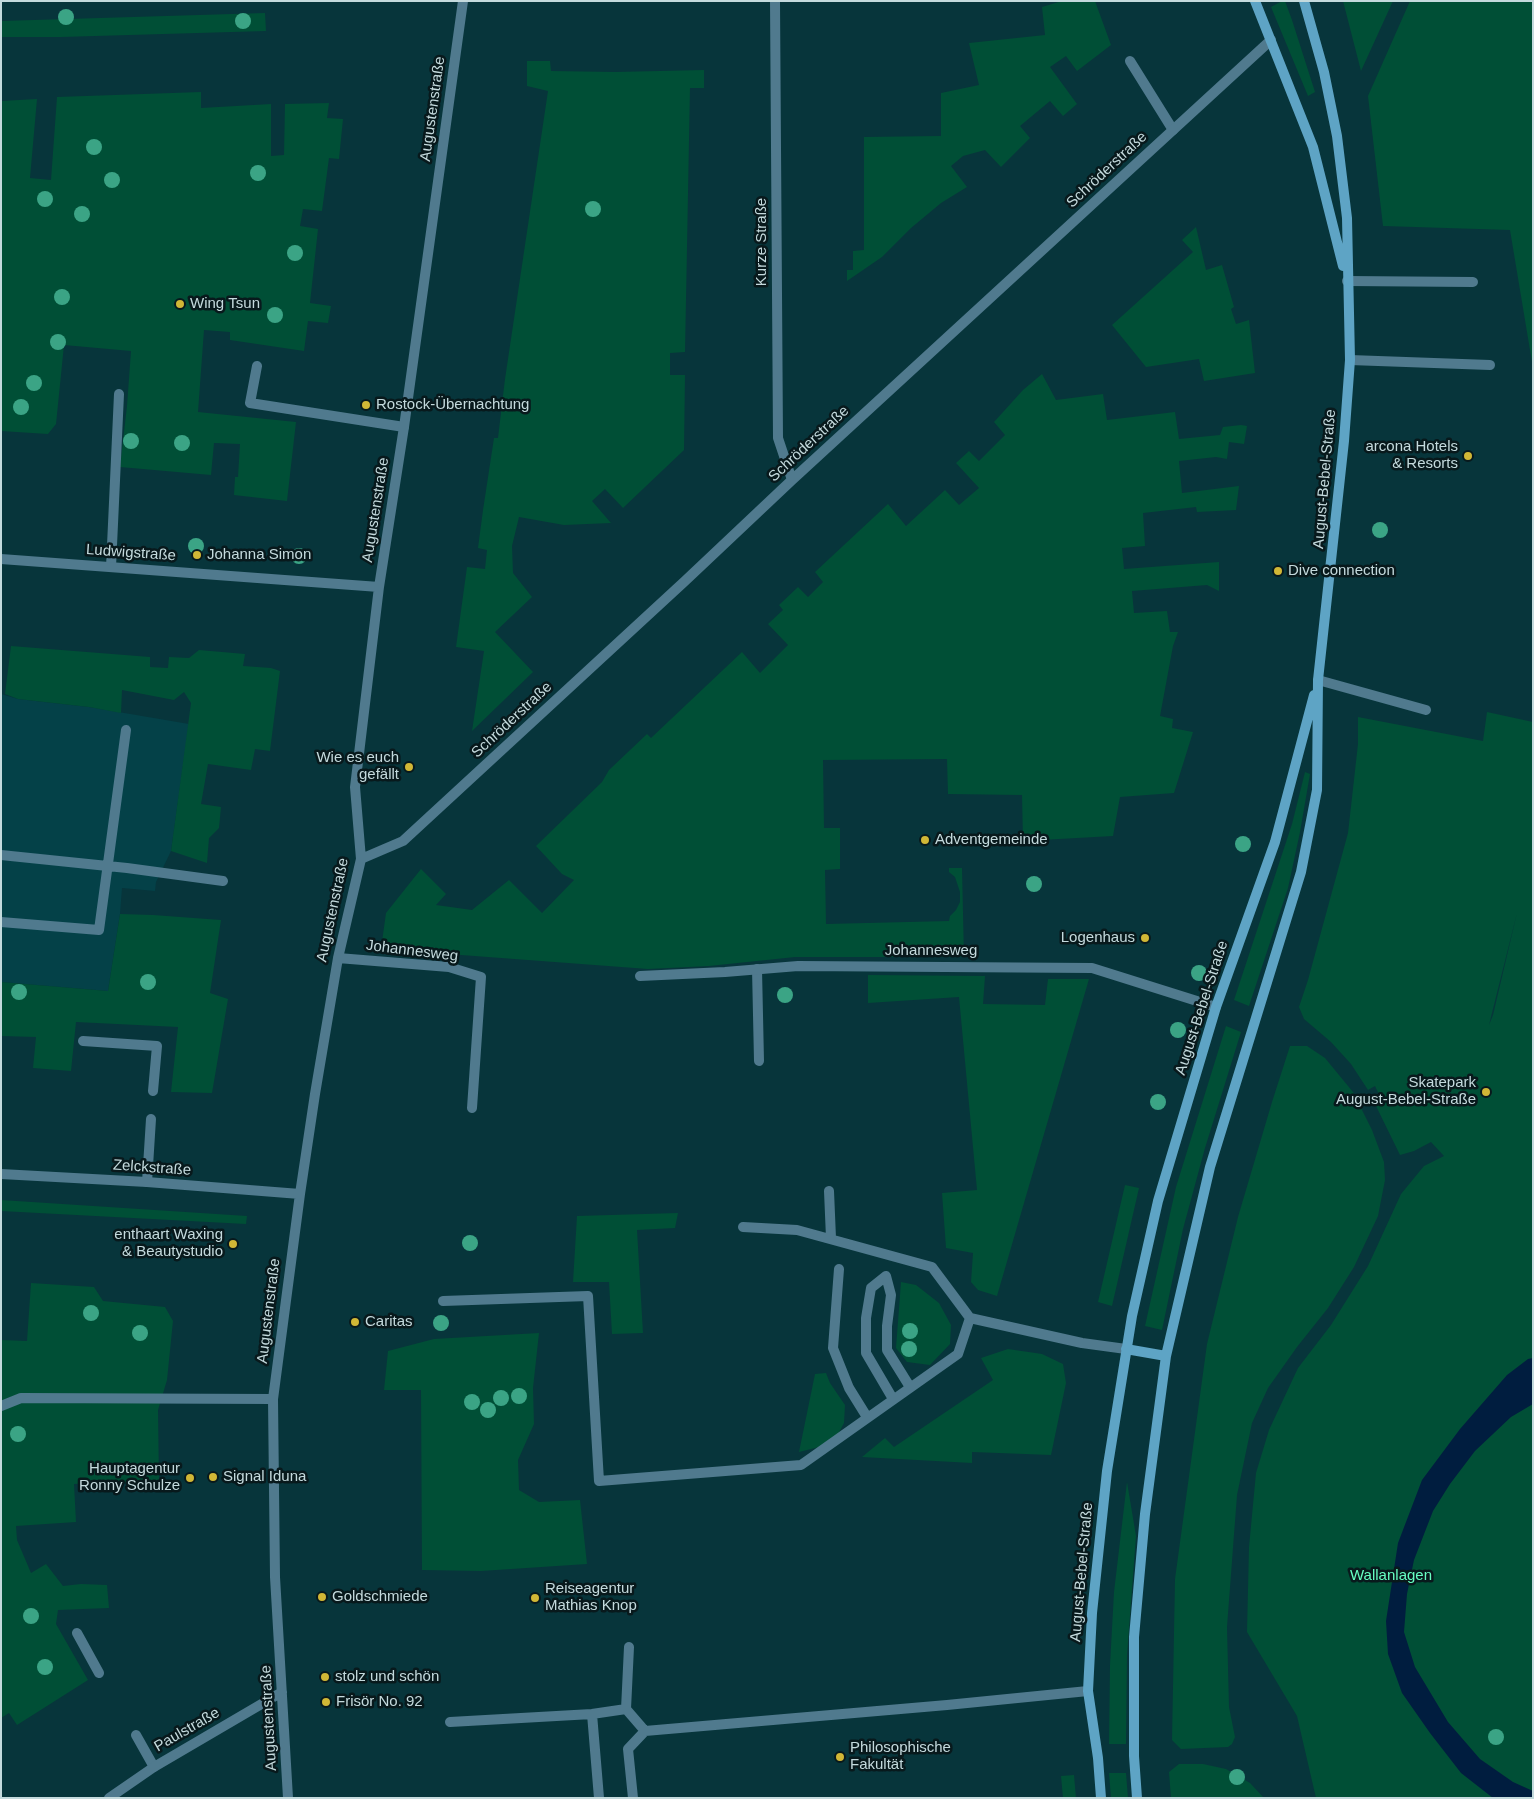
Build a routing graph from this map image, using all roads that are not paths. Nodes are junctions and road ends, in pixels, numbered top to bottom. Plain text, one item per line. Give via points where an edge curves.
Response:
1 (463, 1) edge
2 (775, 1) edge
3 (1256, 1) edge
4 (1304, 1) edge
5 (1271, 40) junction
6 (1130, 61) dead end
7 (1173, 130) junction
8 (1347, 281) junction
9 (1473, 282) dead end
10 (1350, 360) junction
11 (257, 366) dead end
12 (1490, 366) dead end
13 (118, 394) dead end
14 (404, 427) junction
15 (792, 480) junction
16 (1, 559) edge
17 (111, 567) junction
18 (379, 587) junction
19 (1318, 680) junction
20 (1426, 710) dead end
21 (126, 730) dead end
22 (1, 855) edge
23 (361, 859) junction
24 (108, 866) junction
25 (222, 881) dead end
26 (1, 922) edge
27 (338, 958) junction
28 (757, 969) junction
29 (640, 976) dead end
30 (1216, 1007) junction
31 (83, 1041) dead end
32 (758, 1061) dead end
33 (153, 1091) dead end
34 (472, 1108) dead end
35 (151, 1119) dead end
36 (1, 1174) edge
37 (147, 1182) junction
38 (829, 1191) dead end
39 (300, 1194) junction
40 (744, 1228) dead end
41 (831, 1238) junction
42 (839, 1269) dead end
43 (443, 1301) dead end
44 (970, 1318) junction
45 (1126, 1350) junction
46 (1166, 1356) junction
47 (910, 1387) junction
48 (273, 1399) junction
49 (893, 1399) junction
50 (1, 1406) edge
51 (867, 1417) junction
52 (77, 1633) dead end
53 (629, 1647) dead end
54 (99, 1673) dead end
55 (1088, 1691) junction
56 (282, 1692) junction
57 (626, 1709) junction
58 (592, 1714) junction
59 (450, 1722) dead end
60 (645, 1730) junction
61 (136, 1735) dead end
62 (154, 1767) junction
63 (109, 1798) edge
64 (288, 1798) edge
65 (598, 1798) edge
66 (633, 1798) edge
67 (1101, 1798) edge
68 (1137, 1798) edge

1 - 14 street, Augustenstraße
2 - 15 street, Kurze Straße via 778,438
3 - 5 main road, August-Bebel-Straße
4 - 8 main road, August-Bebel-Straße via 1338,136 1347,218
5 - 7 street, Schröderstraße
5 - 8 main road, August-Bebel-Straße via 1313,147
6 - 7 street
7 - 15 street, Schröderstraße
8 - 9 street
8 - 10 main road, August-Bebel-Straße
10 - 12 street
10 - 19 main road, August-Bebel-Straße
11 - 14 street via 250,403
13 - 17 street
14 - 18 street, Augustenstraße
15 - 23 street, Schröderstraße via 403,841
16 - 17 street, Ludwigstraße
17 - 18 street, Ludwigstraße
18 - 23 street, Augustenstraße via 355,787
19 - 20 street
19 - 30 main road, August-Bebel-Straße via 1275,842
19 - 46 main road, August-Bebel-Straße via 1317,790 1301,872 1210,1166
21 - 24 street
22 - 24 street
23 - 27 street, Augustenstraße
24 - 25 street
24 - 26 street via 99,930
27 - 34 street, Johannesweg via 449,967 481,978
27 - 39 street, Augustenstraße
28 - 29 street, Johannesweg
28 - 30 street, Johannesweg via 798,966 1092,968
28 - 32 street
30 - 45 main road, August-Bebel-Straße via 1158,1201
31 - 33 street via 157,1046
35 - 37 street
36 - 37 street, Zelckstraße
37 - 39 street, Zelckstraße
38 - 41 street
39 - 48 street, Augustenstraße
40 - 41 street via 797,1230
41 - 44 street via 932,1267
42 - 51 street via 833,1348 849,1388
43 - 51 street via 588,1296 599,1481 801,1465
44 - 45 street
44 - 47 street via 958,1354
45 - 46 main road
45 - 55 main road, August-Bebel-Straße via 1107,1471
46 - 68 main road, August-Bebel-Straße via 1145,1514 1134,1637
47 - 49 street
47 - 49 street via 888,1350 891,1295 886,1276 871,1288 866,1318 866,1353
48 - 50 street via 21,1398
48 - 56 street, Augustenstraße
49 - 51 street
52 - 54 street
53 - 57 street
55 - 60 street via 947,1706
55 - 67 main road, August-Bebel-Straße
56 - 62 street, Paulstraße
56 - 64 street, Augustenstraße
57 - 58 street
57 - 60 street
58 - 59 street
58 - 65 street
60 - 66 street via 628,1749
61 - 62 street
62 - 63 street, Paulstraße

